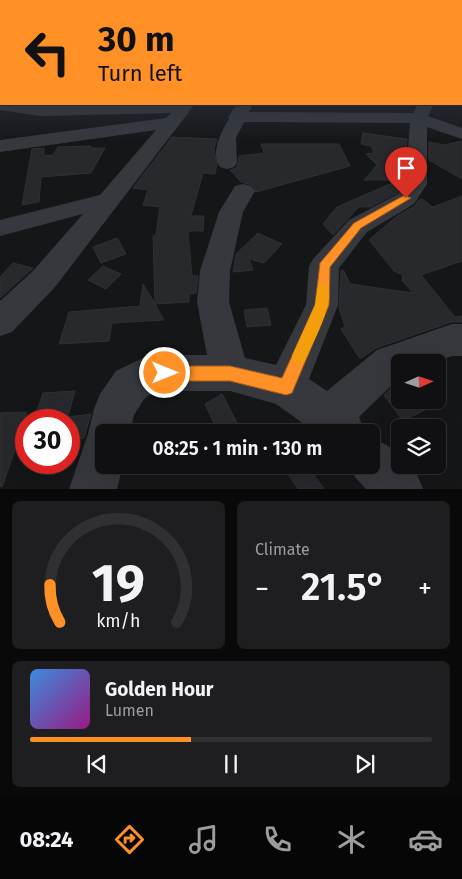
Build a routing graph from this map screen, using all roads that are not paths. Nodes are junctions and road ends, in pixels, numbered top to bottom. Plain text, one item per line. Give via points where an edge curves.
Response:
1 (0, 105) edge
2 (425, 109) edge
3 (241, 110) edge
4 (180, 111) edge
5 (462, 134) edge
6 (0, 146) edge
7 (227, 163) dead end
8 (243, 191) dead end
9 (111, 199) junction
10 (0, 228) edge
11 (0, 322) edge
12 (462, 340) edge
13 (230, 373) junction
14 (286, 387) junction
15 (111, 424) edge
16 (335, 424) edge
17 (337, 424) edge
18 (380, 470) edge
19 (97, 474) edge
20 (93, 489) edge
21 (399, 489) edge

1 - 4 street via 40,110
2 - 3 street
2 - 5 street
2 - 14 street via 416,184 406,198 358,226 324,266 322,305
3 - 7 street via 227,138
4 - 6 street
4 - 9 street
8 - 13 street via 231,212 215,271 213,302
9 - 10 street
9 - 11 street via 44,279
12 - 17 street via 452,340 390,362
13 - 14 street
13 - 15 street via 149,373 130,385 115,409
14 - 16 street
18 - 21 street
19 - 20 street

